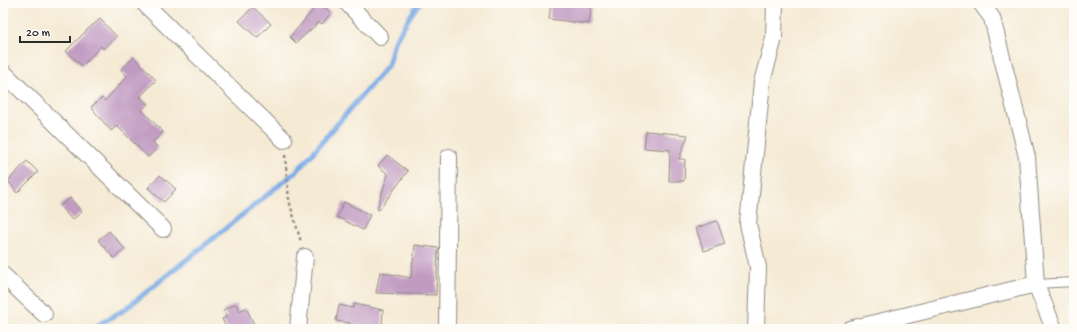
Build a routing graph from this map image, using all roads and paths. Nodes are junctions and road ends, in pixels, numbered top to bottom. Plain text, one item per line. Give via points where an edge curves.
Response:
1 (144, 3) edge
2 (347, 3) edge
3 (775, 3) edge
4 (981, 3) edge
5 (380, 37) dead end
6 (3, 72) edge
7 (284, 140) joint
8 (449, 157) dead end
9 (163, 229) dead end
10 (305, 257) joint
11 (3, 275) edge
12 (1074, 282) edge
13 (1036, 284) junction
14 (44, 314) dead end
15 (298, 329) edge
16 (447, 329) edge
17 (756, 329) edge
18 (850, 329) edge
19 (1054, 329) edge

1 - 7 street
2 - 5 street
3 - 17 street via 774,38 762,82 748,224 758,268
4 - 13 street via 992,18 1027,157
6 - 9 street
7 - 10 path via 289,200
8 - 16 street
10 - 15 street
11 - 14 street
12 - 13 lane
13 - 18 street
13 - 19 street

